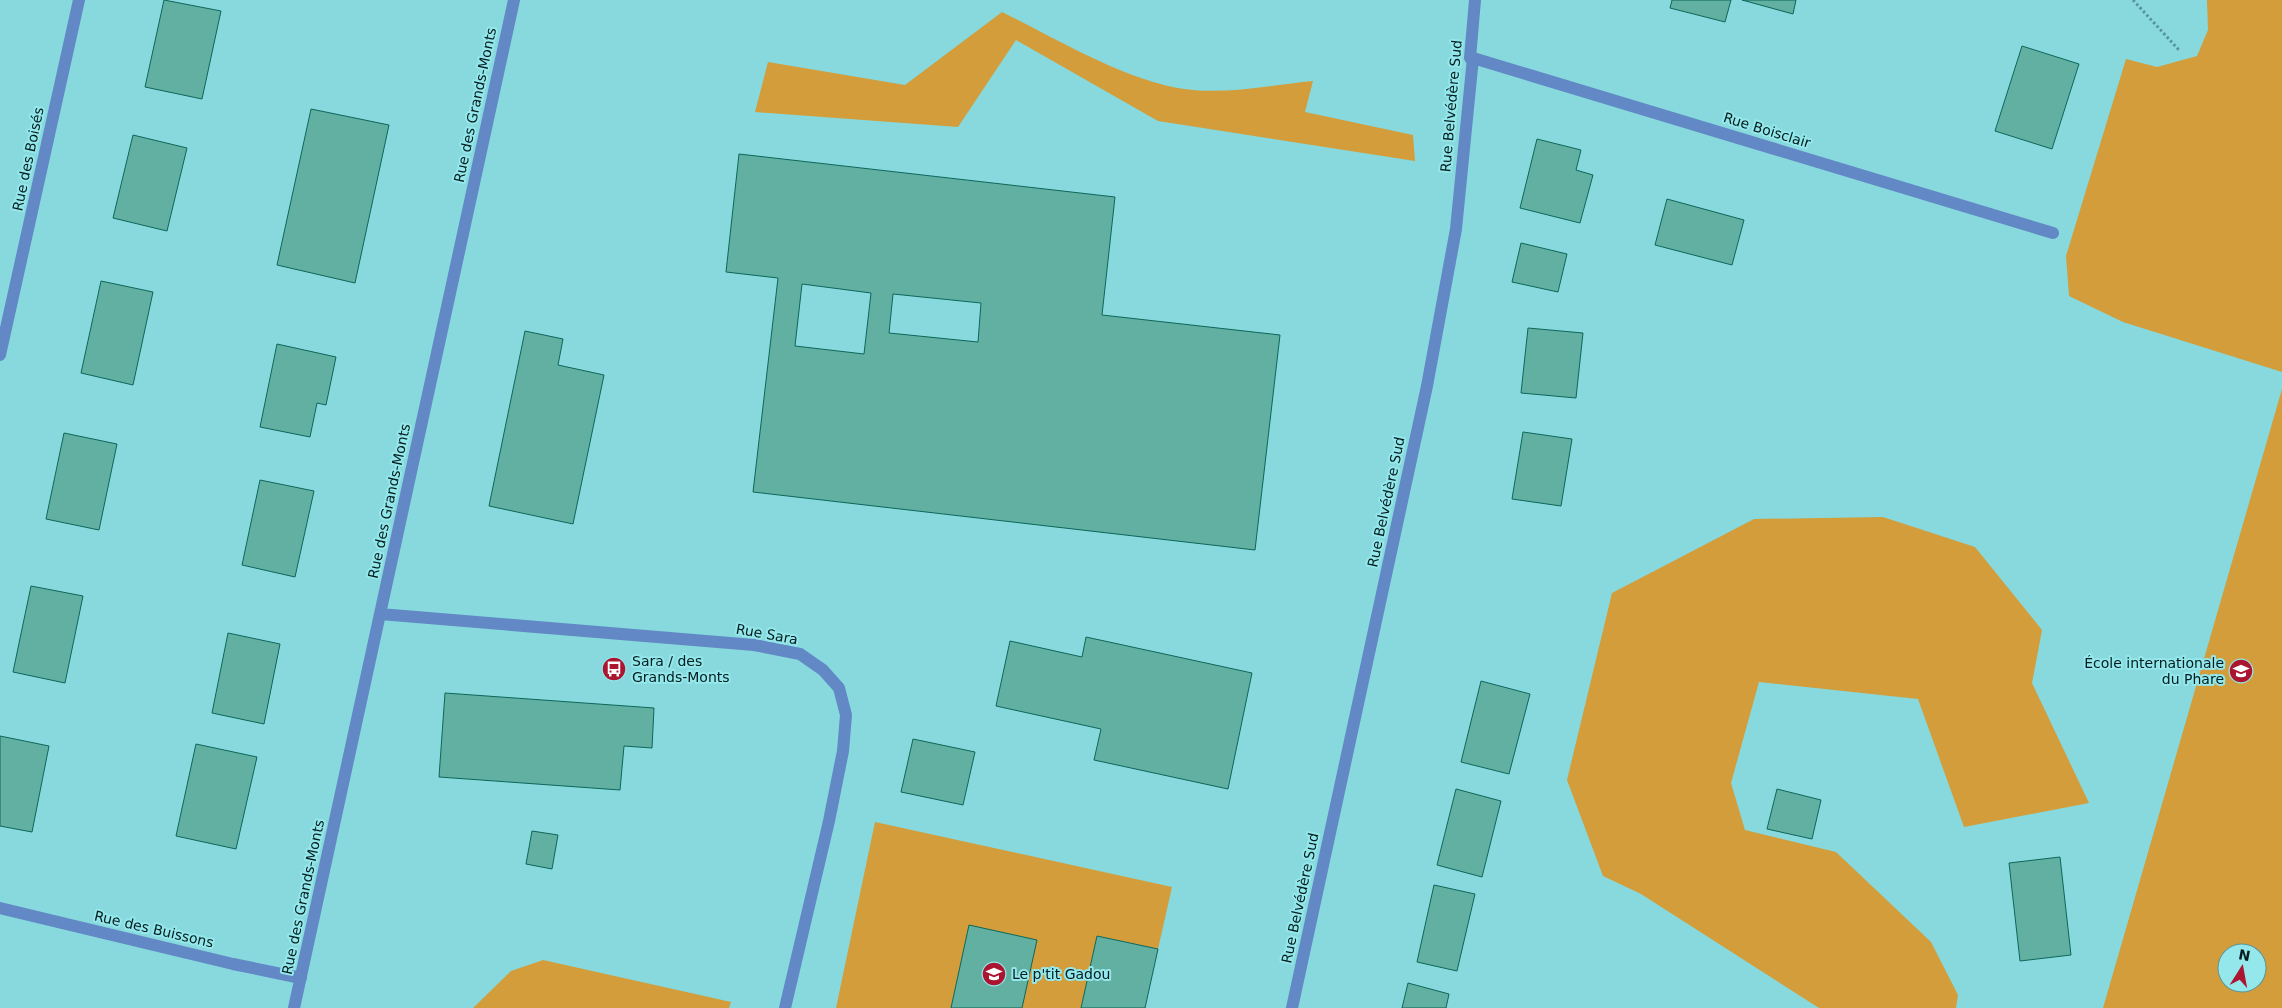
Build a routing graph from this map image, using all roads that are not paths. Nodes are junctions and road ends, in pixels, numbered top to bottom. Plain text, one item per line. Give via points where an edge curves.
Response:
1 (79, 0) edge
2 (514, 0) edge
3 (1475, 0) edge
4 (1473, 58) junction
5 (2053, 233) dead end
6 (6, 297) edge
7 (0, 355) edge
8 (380, 614) junction
9 (0, 908) edge
10 (301, 978) junction
11 (294, 1008) edge
12 (785, 1008) edge
13 (1292, 1008) edge

1 - 6 street, Rue des Boisés
2 - 8 street, Rue des Grands-Monts
3 - 4 street, Rue Belvédère Sud via 1470,58
4 - 5 street, Rue Boisclair
4 - 13 street, Rue Belvédère Sud via 1456,229 1427,386
6 - 7 street, Rue des Boisés
8 - 10 street, Rue des Grands-Monts
8 - 12 street, Rue Sara via 754,645 800,654 823,670 839,688 846,714 843,751
9 - 10 street, Rue des Buissons
10 - 11 street, Rue des Grands-Monts

